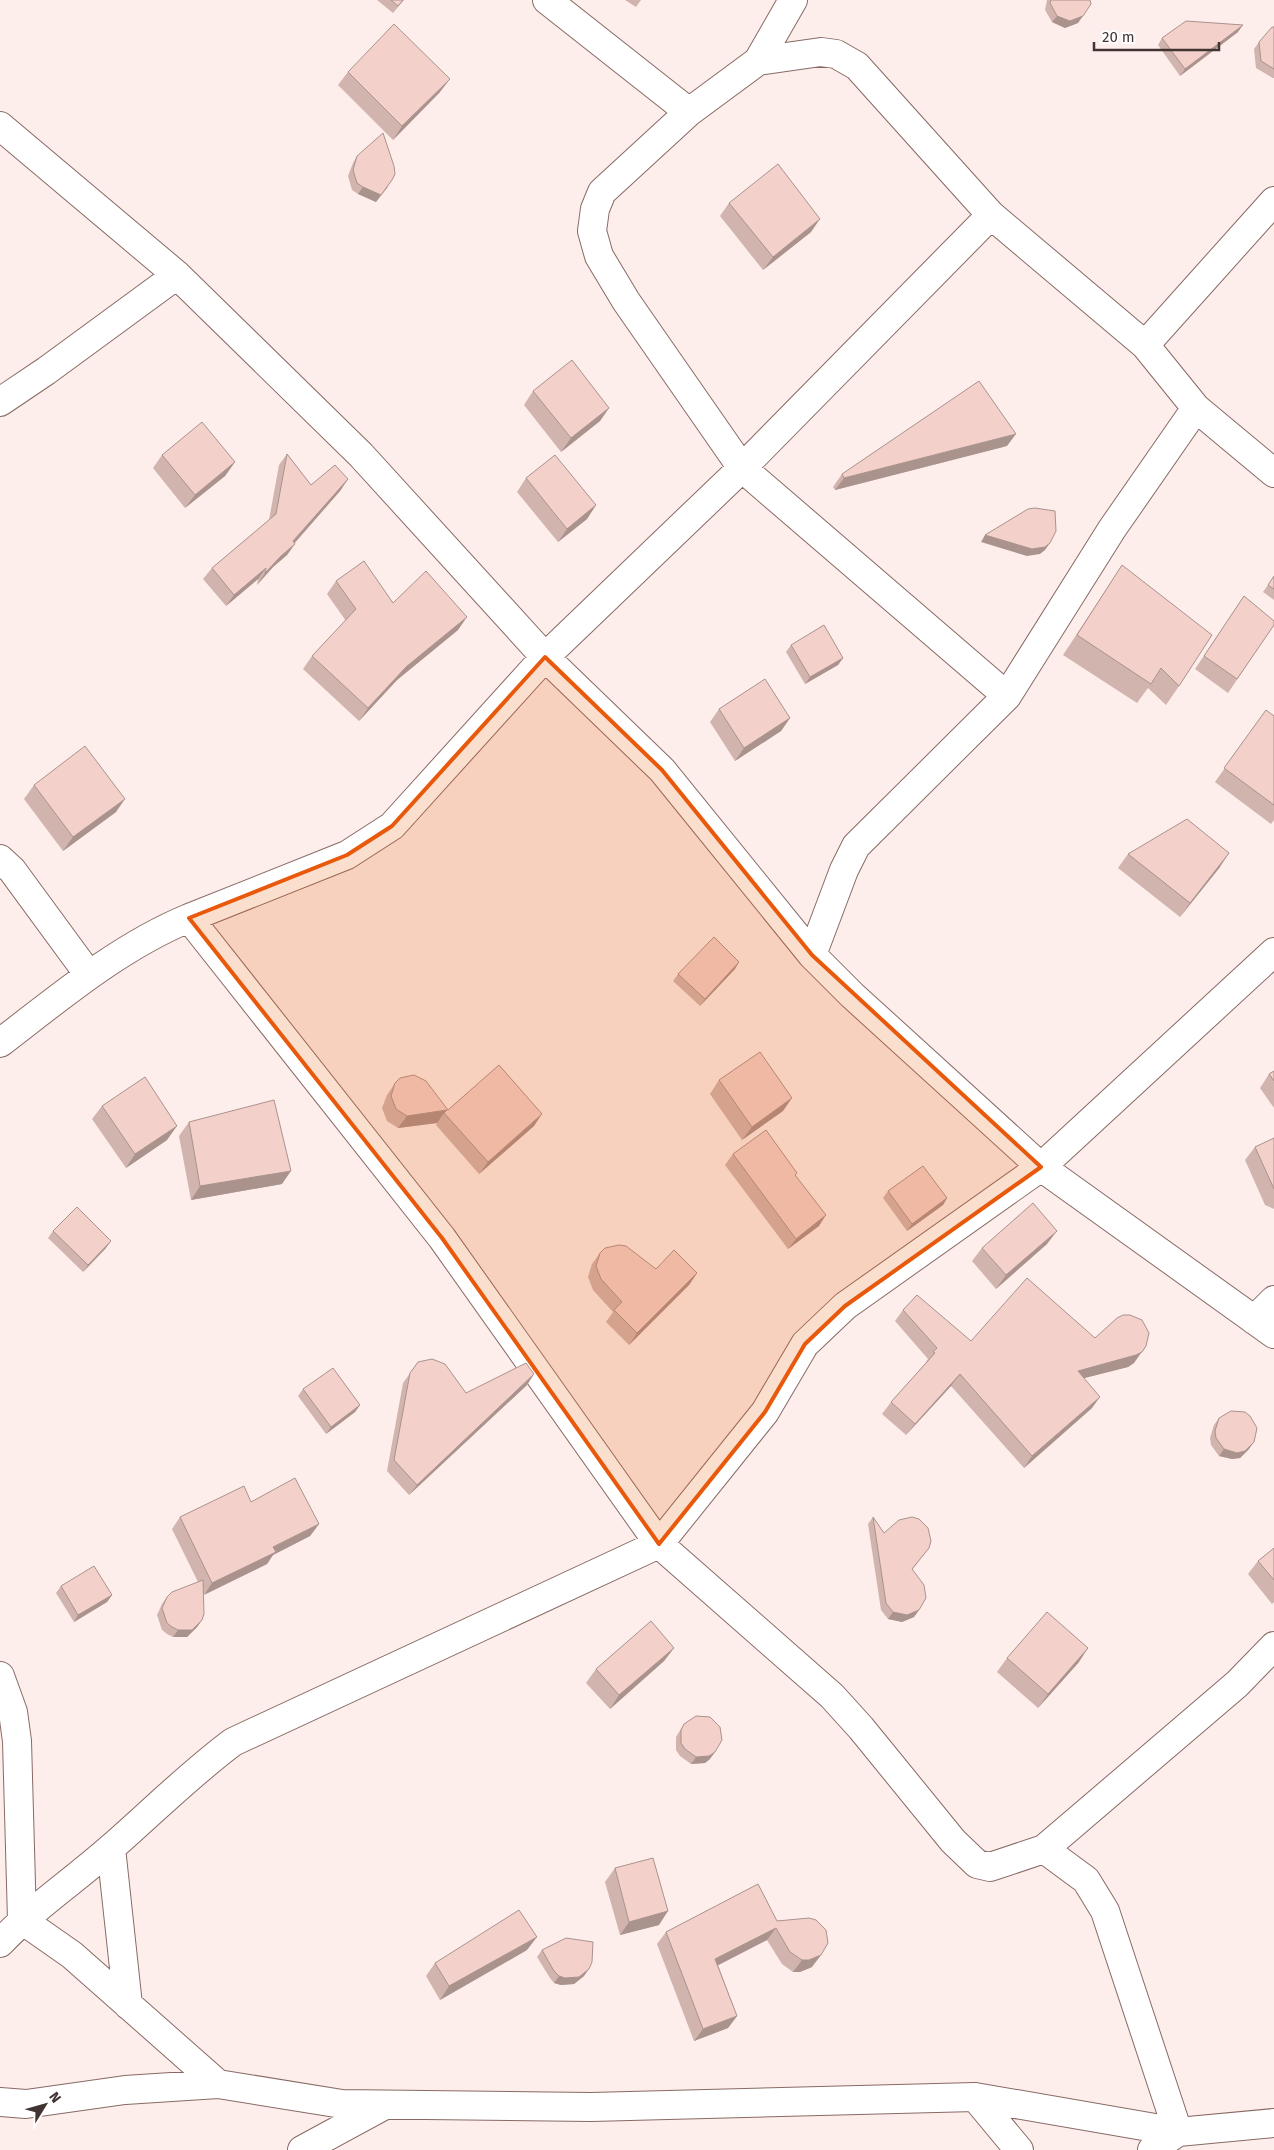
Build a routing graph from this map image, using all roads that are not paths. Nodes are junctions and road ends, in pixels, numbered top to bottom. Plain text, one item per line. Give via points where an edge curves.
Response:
1 (546, 0) edge
2 (793, 0) edge
3 (758, 60) junction
4 (689, 112) junction
5 (0, 126) edge
6 (1274, 201) edge
7 (991, 215) junction
8 (177, 275) junction
9 (1146, 346) junction
10 (0, 402) edge
11 (1196, 408) junction
12 (742, 468) junction
13 (1274, 473) edge
14 (545, 657) junction
15 (1007, 696) junction
16 (0, 859) edge
17 (189, 918) junction
18 (1274, 952) edge
19 (812, 955) junction
20 (89, 975) junction
21 (0, 1043) edge
22 (1041, 1167) junction
23 (1274, 1300) edge
24 (1264, 1327) edge
25 (659, 1544) junction
26 (1274, 1646) edge
27 (0, 1676) edge
28 (111, 1848) junction
29 (1044, 1849) junction
30 (22, 1920) junction
31 (0, 1943) edge
32 (128, 2005) junction
33 (218, 2084) junction
34 (975, 2097) junction
35 (0, 2102) edge
36 (386, 2104) junction
37 (1274, 2123) edge
38 (1178, 2132) junction
39 (302, 2150) edge
40 (1019, 2150) edge
41 (1152, 2150) edge

1 - 4 street
2 - 3 street
3 - 4 street
3 - 7 street via 821,52 849,60
4 - 12 street via 602,192 594,209 592,231 599,256 626,301
5 - 8 street
6 - 9 street
7 - 9 street
7 - 12 street
8 - 10 street
8 - 14 street via 361,455
9 - 11 street
11 - 13 street
11 - 15 street via 1112,530
12 - 14 street
12 - 15 street
14 - 17 street via 392,826 347,854
14 - 19 street via 662,770
15 - 19 street via 856,846
16 - 20 street via 12,870
17 - 20 street via 166,927
17 - 25 street via 442,1238
18 - 22 street
19 - 22 street via 852,996
20 - 21 street
22 - 24 street
22 - 25 street via 845,1306 805,1344 765,1412
23 - 24 street
25 - 28 street via 233,1742
25 - 29 street via 832,1696 977,1864 990,1867
26 - 29 street via 1237,1684
27 - 30 street via 12,1712 17,1741
28 - 30 street
28 - 32 street
29 - 38 street via 1086,1880 1105,1910
30 - 31 street
30 - 32 street via 72,1955
32 - 33 street
33 - 35 street via 125,2090 26,2104
33 - 36 street via 342,2104
34 - 36 street via 591,2107
34 - 38 street
34 - 40 street
36 - 39 street
37 - 38 street
38 - 41 street

